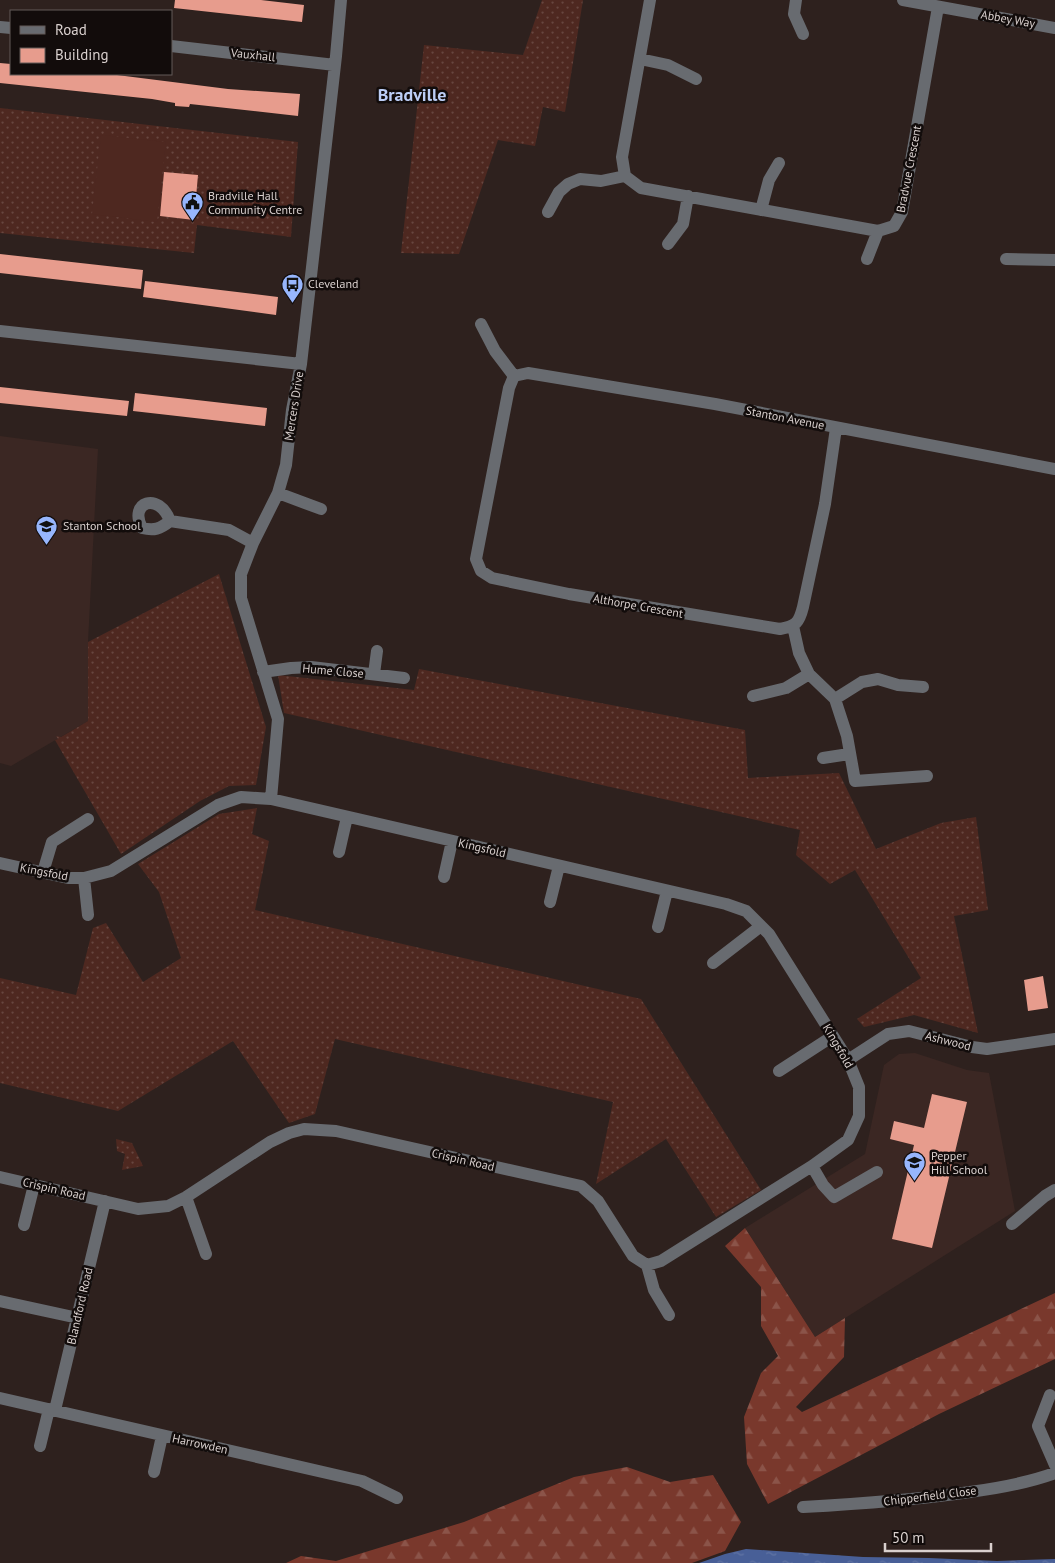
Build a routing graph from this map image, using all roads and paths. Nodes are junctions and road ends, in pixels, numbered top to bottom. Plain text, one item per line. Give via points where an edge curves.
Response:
1 (341, 0) edge
2 (650, 0) edge
3 (796, 0) edge
4 (903, 0) edge
5 (938, 6) junction
6 (1055, 28) edge
7 (803, 34) dead end
8 (172, 46) edge
9 (640, 59) junction
10 (335, 65) junction
11 (696, 79) dead end
12 (779, 163) dead end
13 (625, 176) junction
14 (688, 196) junction
15 (762, 210) junction
16 (548, 212) dead end
17 (878, 231) junction
18 (668, 244) dead end
19 (867, 259) dead end
20 (1006, 259) dead end
21 (1055, 260) edge
22 (481, 324) dead end
23 (0, 331) edge
24 (301, 364) junction
25 (514, 376) junction
26 (836, 428) junction
27 (1055, 469) edge
28 (278, 494) junction
29 (321, 509) dead end
30 (170, 521) dead end
31 (253, 542) junction
32 (793, 626) junction
33 (377, 651) dead end
34 (263, 672) junction
35 (374, 674) junction
36 (809, 674) junction
37 (404, 678) dead end
38 (923, 687) dead end
39 (752, 696) dead end
40 (835, 699) junction
41 (849, 754) junction
42 (823, 758) dead end
43 (927, 776) dead end
44 (271, 799) junction
45 (347, 817) junction
46 (88, 819) dead end
47 (452, 841) junction
48 (339, 852) dead end
49 (0, 863) edge
50 (559, 866) junction
51 (43, 872) junction
52 (444, 877) dead end
53 (84, 878) junction
54 (667, 891) junction
55 (550, 902) dead end
56 (88, 915) dead end
57 (760, 926) junction
58 (658, 927) dead end
59 (713, 963) dead end
60 (833, 1036) junction
61 (1055, 1039) edge
62 (848, 1060) junction
63 (779, 1071) dead end
64 (812, 1166) junction
65 (877, 1172) dead end
66 (0, 1177) edge
67 (34, 1184) junction
68 (1055, 1190) edge
69 (186, 1197) junction
70 (104, 1201) junction
71 (1012, 1224) dead end
72 (24, 1225) dead end
73 (206, 1254) dead end
74 (647, 1265) junction
75 (0, 1300) edge
76 (669, 1315) dead end
77 (78, 1318) junction
78 (1050, 1395) dead end
79 (0, 1398) edge
80 (52, 1410) junction
81 (162, 1436) junction
82 (40, 1446) dead end
83 (1055, 1466) edge
84 (154, 1472) dead end
85 (1055, 1473) edge
86 (398, 1498) dead end
87 (803, 1507) dead end

1 - 10 street, Mercers Drive
2 - 9 street
3 - 7 street via 794,14
4 - 5 street, Abbey Way
5 - 6 street, Abbey Way
5 - 17 street, Bradvue Crescent via 902,212 894,226
8 - 10 street, Vauxhall
9 - 11 street via 668,65
9 - 13 street via 622,157
10 - 24 street, Mercers Drive
12 - 15 street via 769,180
13 - 14 street via 642,188
13 - 16 street via 601,181 580,179 568,184 559,192
14 - 15 street
14 - 18 street via 683,224
15 - 17 street
17 - 19 street
20 - 21 street
22 - 25 street
23 - 24 street
24 - 28 street, Mercers Drive via 286,465
25 - 26 street, Stanton Avenue via 528,373
25 - 32 street, Althorpe Crescent via 476,559 481,571 492,578 569,594 780,629
26 - 27 street, Stanton Avenue
26 - 32 street via 811,575 800,618
28 - 29 street
28 - 31 street, Mercers Drive
30 - 31 street via 228,530
31 - 34 street, Mercers Drive via 242,574 241,598
32 - 36 street via 799,654
33 - 35 street, Hume Close
34 - 35 street, Hume Close via 311,667
34 - 44 street, Mercers Drive via 278,719
35 - 37 street, Hume Close
36 - 39 street via 786,688
36 - 40 street
38 - 40 street via 878,679 862,682
40 - 41 street via 847,736
41 - 42 street
41 - 43 street via 855,781
44 - 45 street, Kingsfold
44 - 53 street, Kingsfold via 241,797 218,805 111,871
45 - 47 street, Kingsfold
45 - 48 street
46 - 51 street via 52,842
47 - 50 street, Kingsfold
47 - 52 street
49 - 51 street, Kingsfold
50 - 54 street, Kingsfold
50 - 55 street
51 - 53 street, Kingsfold
53 - 56 street
54 - 57 street, Kingsfold via 746,911
54 - 58 street
57 - 59 street
57 - 60 street, Kingsfold via 769,934
60 - 62 street, Kingsfold
60 - 63 street
61 - 62 street, Ashwood via 987,1049 909,1031 888,1034
62 - 64 street, Kingsfold via 859,1087 859,1116 848,1140
64 - 65 street via 834,1196
64 - 74 street via 661,1261
66 - 67 street, Crispin Road
67 - 70 street, Crispin Road
67 - 72 street
68 - 71 street
69 - 70 street, Crispin Road via 168,1206 138,1209
69 - 73 street
69 - 74 street, Crispin Road via 289,1133 304,1129 336,1131 581,1186 598,1201 633,1256
70 - 77 street, Blandford Road
74 - 76 street via 654,1290
75 - 77 street
77 - 80 street, Blandford Road
78 - 83 street via 1038,1426
79 - 80 street, Harrowden
80 - 81 street, Harrowden
80 - 82 street, Blandford Road
81 - 84 street
81 - 86 street, Harrowden via 362,1481
85 - 87 street, Chipperfield Close via 1025,1482 951,1495

